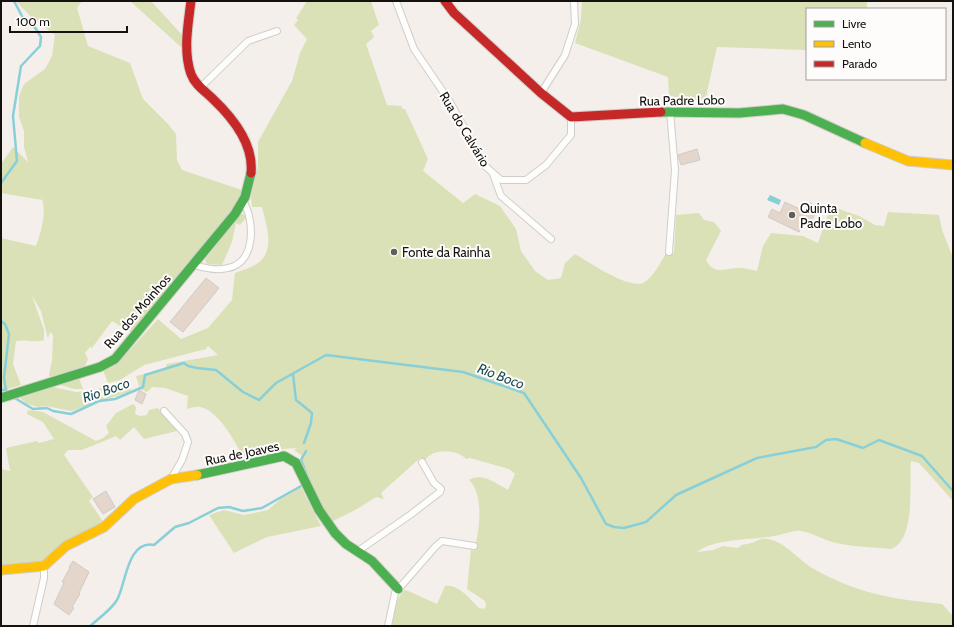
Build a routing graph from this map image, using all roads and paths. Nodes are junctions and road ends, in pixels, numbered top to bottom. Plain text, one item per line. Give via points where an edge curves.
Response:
1 (191, 1) edge
2 (396, 1) edge
3 (446, 1) edge
4 (574, 1) edge
5 (277, 31) dead end
6 (200, 88) junction
7 (541, 93) junction
8 (670, 111) junction
9 (571, 117) junction
10 (953, 165) edge
11 (492, 173) junction
12 (243, 201) junction
13 (551, 239) dead end
14 (669, 252) dead end
15 (194, 265) junction
16 (4, 398) edge
17 (164, 411) dead end
18 (422, 462) dead end
19 (171, 479) junction
20 (474, 546) dead end
21 (358, 551) junction
22 (44, 566) junction
23 (1, 570) edge
24 (398, 589) junction
25 (33, 626) edge
26 (388, 626) edge

1 - 6 street, Rua dos Moinhos via 188,60 192,77
2 - 11 street, Rua do Calvário via 414,49 450,102 485,166
3 - 7 street via 454,13
4 - 7 street via 574,24 565,55
5 - 6 street via 248,41
6 - 12 street, Rua dos Moinhos via 233,120 246,141 252,169
7 - 9 street
8 - 9 street, Rua Padre Lobo
8 - 10 street, Rua Padre Lobo via 739,113 783,108 908,161
8 - 14 street via 675,170
9 - 11 street, Rua do Calvário via 571,135 546,165 526,180 501,180
11 - 13 street via 501,196
12 - 15 street, Rua dos Moinhos
12 - 15 street via 248,209 252,230 250,244 244,257 228,268
15 - 16 street, Rua dos Moinhos via 115,359 100,367
17 - 19 street via 185,434 188,442
18 - 21 street via 440,492
19 - 21 street, Rua de Joaves via 214,473 288,457 296,463 326,522 346,544
19 - 22 street via 134,499 104,526 66,546
20 - 24 street via 442,542
21 - 24 street, Rua de Joaves via 372,561
22 - 23 street
22 - 25 street via 44,578
24 - 26 street

